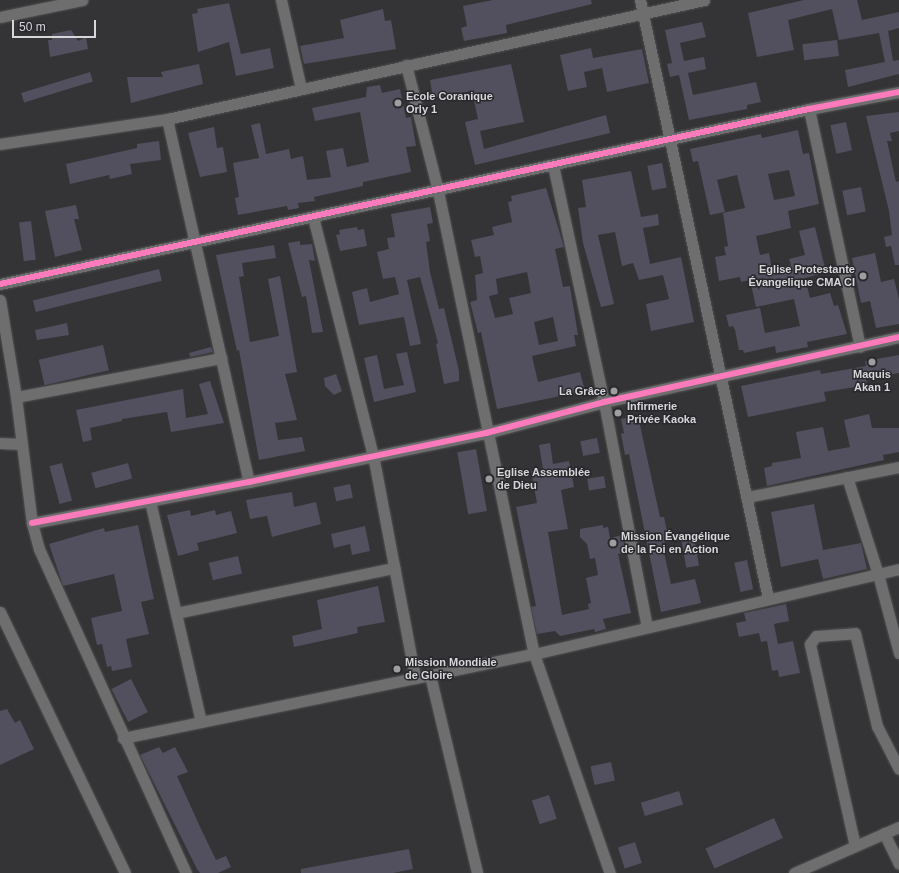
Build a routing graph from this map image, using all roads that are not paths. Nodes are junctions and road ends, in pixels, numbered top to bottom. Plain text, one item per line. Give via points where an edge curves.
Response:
1 (82, 0) edge
2 (281, 0) edge
3 (640, 0) edge
4 (704, 0) edge
5 (642, 12) junction
6 (0, 17) edge
7 (406, 65) junction
8 (302, 88) junction
9 (899, 92) edge
10 (809, 109) junction
11 (166, 119) junction
12 (670, 140) junction
13 (0, 144) edge
14 (553, 165) junction
15 (438, 191) junction
16 (313, 217) junction
17 (194, 242) junction
18 (0, 284) edge
19 (0, 300) edge
20 (899, 336) edge
21 (860, 346) junction
22 (221, 358) junction
23 (722, 376) junction
24 (16, 396) junction
25 (604, 402) junction
26 (486, 432) junction
27 (0, 443) edge
28 (20, 444) junction
29 (373, 455) junction
30 (899, 467) edge
31 (847, 477) junction
32 (249, 482) junction
33 (747, 496) junction
34 (150, 501) junction
35 (32, 523) junction
36 (394, 568) junction
37 (899, 569) edge
38 (878, 574) junction
39 (768, 598) junction
40 (0, 612) edge
41 (176, 613) junction
42 (647, 627) junction
43 (899, 653) edge
44 (534, 654) junction
45 (430, 675) junction
46 (415, 678) junction
47 (200, 722) junction
48 (123, 738) junction
49 (899, 769) edge
50 (899, 826) edge
51 (884, 833) junction
52 (855, 846) junction
53 (899, 864) edge
54 (125, 873) edge
55 (186, 873) edge
56 (477, 873) edge
57 (610, 873) edge
58 (794, 873) edge

1 - 6 street
2 - 8 street
3 - 5 street
4 - 5 street
5 - 7 street
5 - 12 street
7 - 8 street
7 - 15 street
8 - 11 street
9 - 10 street
10 - 12 street
10 - 21 street
11 - 13 street
11 - 17 street
12 - 14 street
12 - 23 street
14 - 15 street
14 - 25 street
15 - 16 street
15 - 26 street
16 - 17 street
16 - 29 street
17 - 18 street
17 - 22 street
19 - 24 street
20 - 21 street
21 - 23 street
22 - 24 street
22 - 32 street
23 - 25 street
23 - 33 street
24 - 28 street
25 - 26 street
25 - 42 street
26 - 29 street
26 - 44 street
27 - 28 street
28 - 35 street
29 - 32 street
29 - 36 street
30 - 31 street
31 - 33 street
31 - 38 street
32 - 34 street
33 - 39 street
34 - 35 street
34 - 41 street
35 - 48 street via 39,549
36 - 41 street
36 - 46 street
37 - 38 street
38 - 39 street
38 - 43 street
39 - 42 street
40 - 54 street
41 - 47 street
42 - 44 street
44 - 45 street
44 - 57 street
45 - 46 street
45 - 56 street
46 - 47 street
47 - 48 street
48 - 55 street
49 - 52 street via 877,726 855,633 816,636 810,644
50 - 51 street
51 - 52 street
51 - 53 street
52 - 58 street

